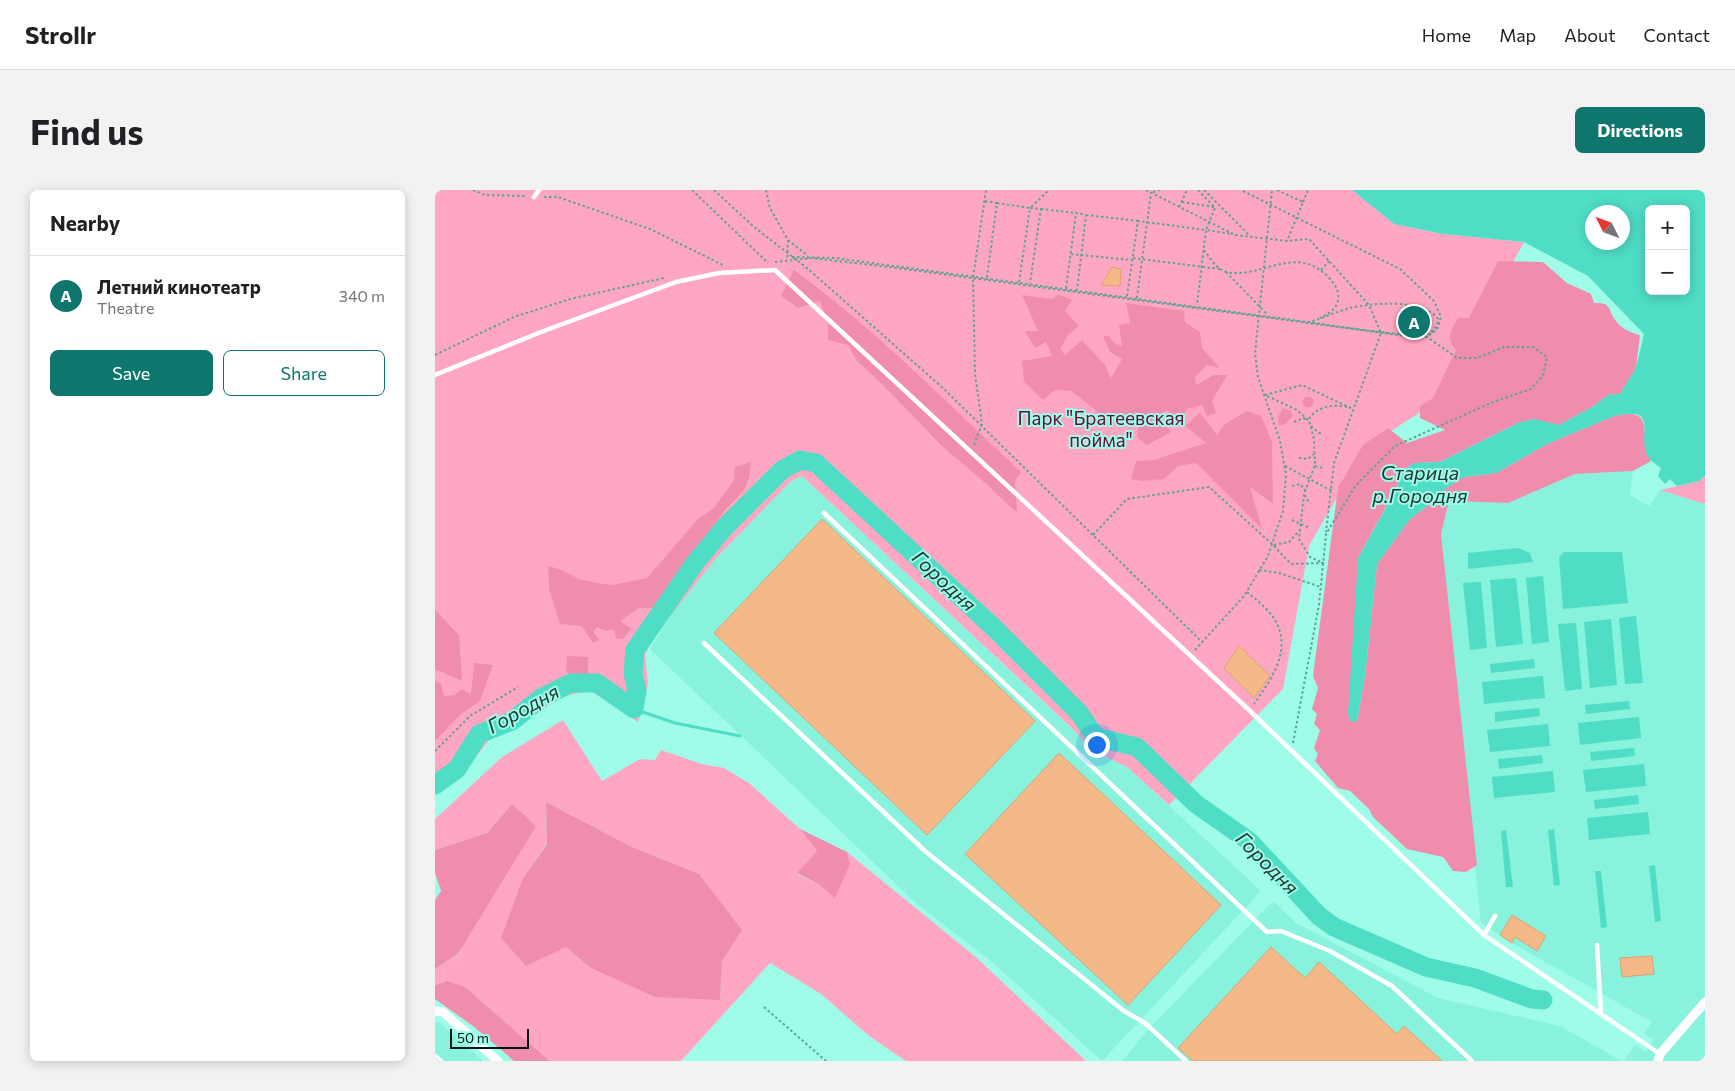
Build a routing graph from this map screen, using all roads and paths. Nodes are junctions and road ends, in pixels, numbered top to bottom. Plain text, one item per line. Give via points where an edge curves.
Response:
1 (473, 190) edge
2 (539, 190) edge
3 (692, 190) edge
4 (714, 190) edge
5 (766, 190) edge
6 (986, 190) edge
7 (1049, 190) edge
8 (1147, 190) edge
9 (1160, 190) edge
10 (1187, 190) edge
11 (1199, 190) edge
12 (1203, 190) edge
13 (1241, 190) edge
14 (1272, 190) edge
15 (1277, 190) edge
16 (1308, 190) edge
17 (1151, 193) junction
18 (534, 197) junction
19 (984, 201) junction
20 (997, 202) junction
21 (1182, 202) junction
22 (1303, 202) junction
23 (1269, 203) junction
24 (1179, 207) junction
25 (1031, 208) junction
26 (1215, 208) junction
27 (1041, 209) junction
28 (1076, 214) junction
29 (1086, 215) junction
30 (1297, 217) junction
31 (1138, 221) junction
32 (1209, 222) junction
33 (1147, 223) junction
34 (1206, 230) junction
35 (1235, 235) junction
36 (1250, 236) junction
37 (1266, 238) junction
38 (788, 240) junction
39 (1287, 242) junction
40 (1204, 250) junction
41 (787, 253) junction
42 (1071, 254) junction
43 (1081, 255) junction
44 (809, 256) junction
45 (792, 257) junction
46 (813, 258) junction
47 (1132, 259) junction
48 (1142, 259) junction
49 (795, 260) junction
50 (787, 261) junction
51 (1329, 261) junction
52 (769, 263) junction
53 (760, 264) dead end
54 (723, 265) junction
55 (729, 265) dead end
56 (714, 267) dead end
57 (1202, 267) junction
58 (1264, 267) junction
59 (1321, 270) junction
60 (1225, 271) junction
61 (670, 276) dead end
62 (974, 277) junction
63 (987, 279) junction
64 (1019, 283) junction
65 (1030, 285) junction
66 (1066, 290) junction
67 (1077, 291) junction
68 (1127, 298) junction
69 (1137, 299) junction
70 (1369, 305) junction
71 (1197, 307) junction
72 (1260, 309) junction
73 (1259, 316) junction
74 (1270, 317) junction
75 (1274, 319) junction
76 (1313, 321) junction
77 (1307, 323) junction
78 (1381, 332) junction
79 (1423, 335) junction
80 (1426, 337) junction
81 (435, 355) edge
82 (435, 375) edge
83 (1265, 395) junction
84 (1352, 408) junction
85 (1309, 421) junction
86 (1294, 422) dead end
87 (982, 424) junction
88 (1323, 433) dead end
89 (972, 452) junction
90 (1315, 452) junction
91 (1299, 458) dead end
92 (1285, 466) junction
93 (1315, 466) junction
94 (1323, 468) dead end
95 (1310, 480) junction
96 (1293, 486) dead end
97 (1332, 491) junction
98 (1305, 492) junction
99 (1311, 503) dead end
100 (824, 513) dead end
101 (1292, 520) dead end
102 (1301, 525) junction
103 (1310, 528) dead end
104 (1299, 530) junction
105 (1326, 534) junction
106 (1093, 535) junction
107 (1272, 544) junction
108 (1323, 563) junction
109 (1259, 570) junction
110 (1321, 587) junction
111 (1247, 591) junction
112 (1202, 642) junction
113 (704, 643) dead end
114 (1190, 655) junction
115 (518, 687) dead end
116 (1249, 710) junction
117 (1291, 750) junction
118 (435, 751) edge
119 (1495, 916) dead end
120 (1484, 935) junction
121 (1597, 945) dead end
122 (1705, 1002) edge
123 (765, 1006) dead end
124 (435, 1011) edge
125 (1601, 1014) junction
126 (435, 1056) edge
127 (1659, 1057) edge
128 (441, 1061) edge
129 (498, 1061) edge
130 (826, 1061) edge
131 (1186, 1061) edge
132 (1472, 1061) edge

1 - 18 path via 485,195
2 - 18 lane
3 - 52 path
4 - 41 path
5 - 38 path via 770,208
6 - 19 path
7 - 25 path
8 - 17 path
9 - 17 path
10 - 21 path
11 - 26 path
12 - 36 path
13 - 23 path
14 - 23 path
15 - 22 path
16 - 22 path
17 - 24 path
17 - 33 path
18 - 54 path via 558,197 650,229
19 - 20 path
19 - 62 path
20 - 25 path
20 - 63 path
21 - 24 path
21 - 26 path
22 - 30 path
23 - 30 path
23 - 37 path
24 - 32 path
25 - 27 path
25 - 64 path
26 - 32 path
27 - 28 path
27 - 65 path
28 - 29 path
28 - 42 path
29 - 31 path
29 - 43 path
30 - 39 path
30 - 80 path via 1400,269 1418,284 1434,301 1441,318 1437,330
31 - 33 path
31 - 47 path
32 - 34 path
32 - 35 path
33 - 34 path
33 - 48 path
34 - 35 path
34 - 40 path
35 - 36 path
36 - 37 path
37 - 39 path
37 - 58 path
38 - 41 path
38 - 44 path
39 - 51 path via 1309,239
40 - 57 path
40 - 60 path via 1213,264
41 - 45 path
41 - 50 path
42 - 43 path
42 - 66 path
43 - 47 path
43 - 67 path
44 - 45 path
44 - 46 path
44 - 62 path
45 - 49 path
46 - 49 path
46 - 62 path
47 - 48 path
47 - 68 path
48 - 57 path
48 - 69 path
49 - 50 path
49 - 87 path
50 - 52 path
51 - 59 path
51 - 70 path
52 - 53 path
54 - 55 path
54 - 56 path
57 - 60 path
57 - 71 path
58 - 59 path via 1294,262
58 - 60 path via 1233,273
58 - 72 path
59 - 76 path via 1337,289 1338,302 1329,313
60 - 72 path
61 - 81 path via 570,299 514,317
62 - 63 path
62 - 87 path via 975,373
63 - 64 path
64 - 65 path
65 - 66 path
66 - 67 path
67 - 68 path
68 - 69 path
69 - 71 path
70 - 76 path via 1349,308
70 - 78 path
70 - 79 path via 1411,305 1434,314 1438,319 1434,330
71 - 73 path
72 - 73 path
72 - 74 path
73 - 74 path
73 - 75 path
73 - 83 path via 1255,353 1258,377
74 - 75 path
74 - 76 path
75 - 77 path
76 - 77 path
76 - 78 path
77 - 78 path
78 - 79 path
78 - 80 path
78 - 84 path
79 - 80 path
80 - 105 path via 1457,358 1477,358 1504,347 1533,347 1547,357 1543,376 1531,389 1493,402 1395,446 1356,484
82 - 89 lane via 676,282 719,274 775,270
83 - 84 path via 1303,386
83 - 85 path via 1297,410
83 - 92 path
84 - 85 path via 1325,407 1315,412
84 - 97 path via 1334,463
85 - 86 path via 1303,418
85 - 88 path via 1314,430
85 - 90 path
87 - 89 path
87 - 106 path
89 - 114 lane
90 - 91 path via 1308,458
90 - 93 path
92 - 95 path
92 - 107 path via 1283,511
93 - 94 path
93 - 95 path
95 - 97 path
95 - 98 path
96 - 98 path via 1304,486
97 - 105 path
98 - 99 path
98 - 102 path
100 - 132 lane via 1267,932 1281,930 1331,950 1392,986
101 - 102 path
102 - 103 path
102 - 104 path
104 - 107 path via 1289,542
104 - 108 path via 1299,539 1306,552
105 - 108 path
106 - 107 path via 1127,499 1209,487
106 - 112 path
107 - 108 path via 1291,564
107 - 109 path
108 - 110 path
109 - 110 path
109 - 111 path
110 - 117 path
111 - 112 path
111 - 116 path via 1278,626 1282,648 1275,674
112 - 114 path
113 - 131 lane via 925,851 1124,1011 1145,1023
114 - 116 lane
115 - 118 path via 470,716
116 - 117 lane
117 - 120 lane
119 - 120 lane
120 - 125 lane
121 - 125 lane
122 - 127 street
123 - 130 path
124 - 129 street via 443,1012
125 - 127 lane
126 - 128 lane

